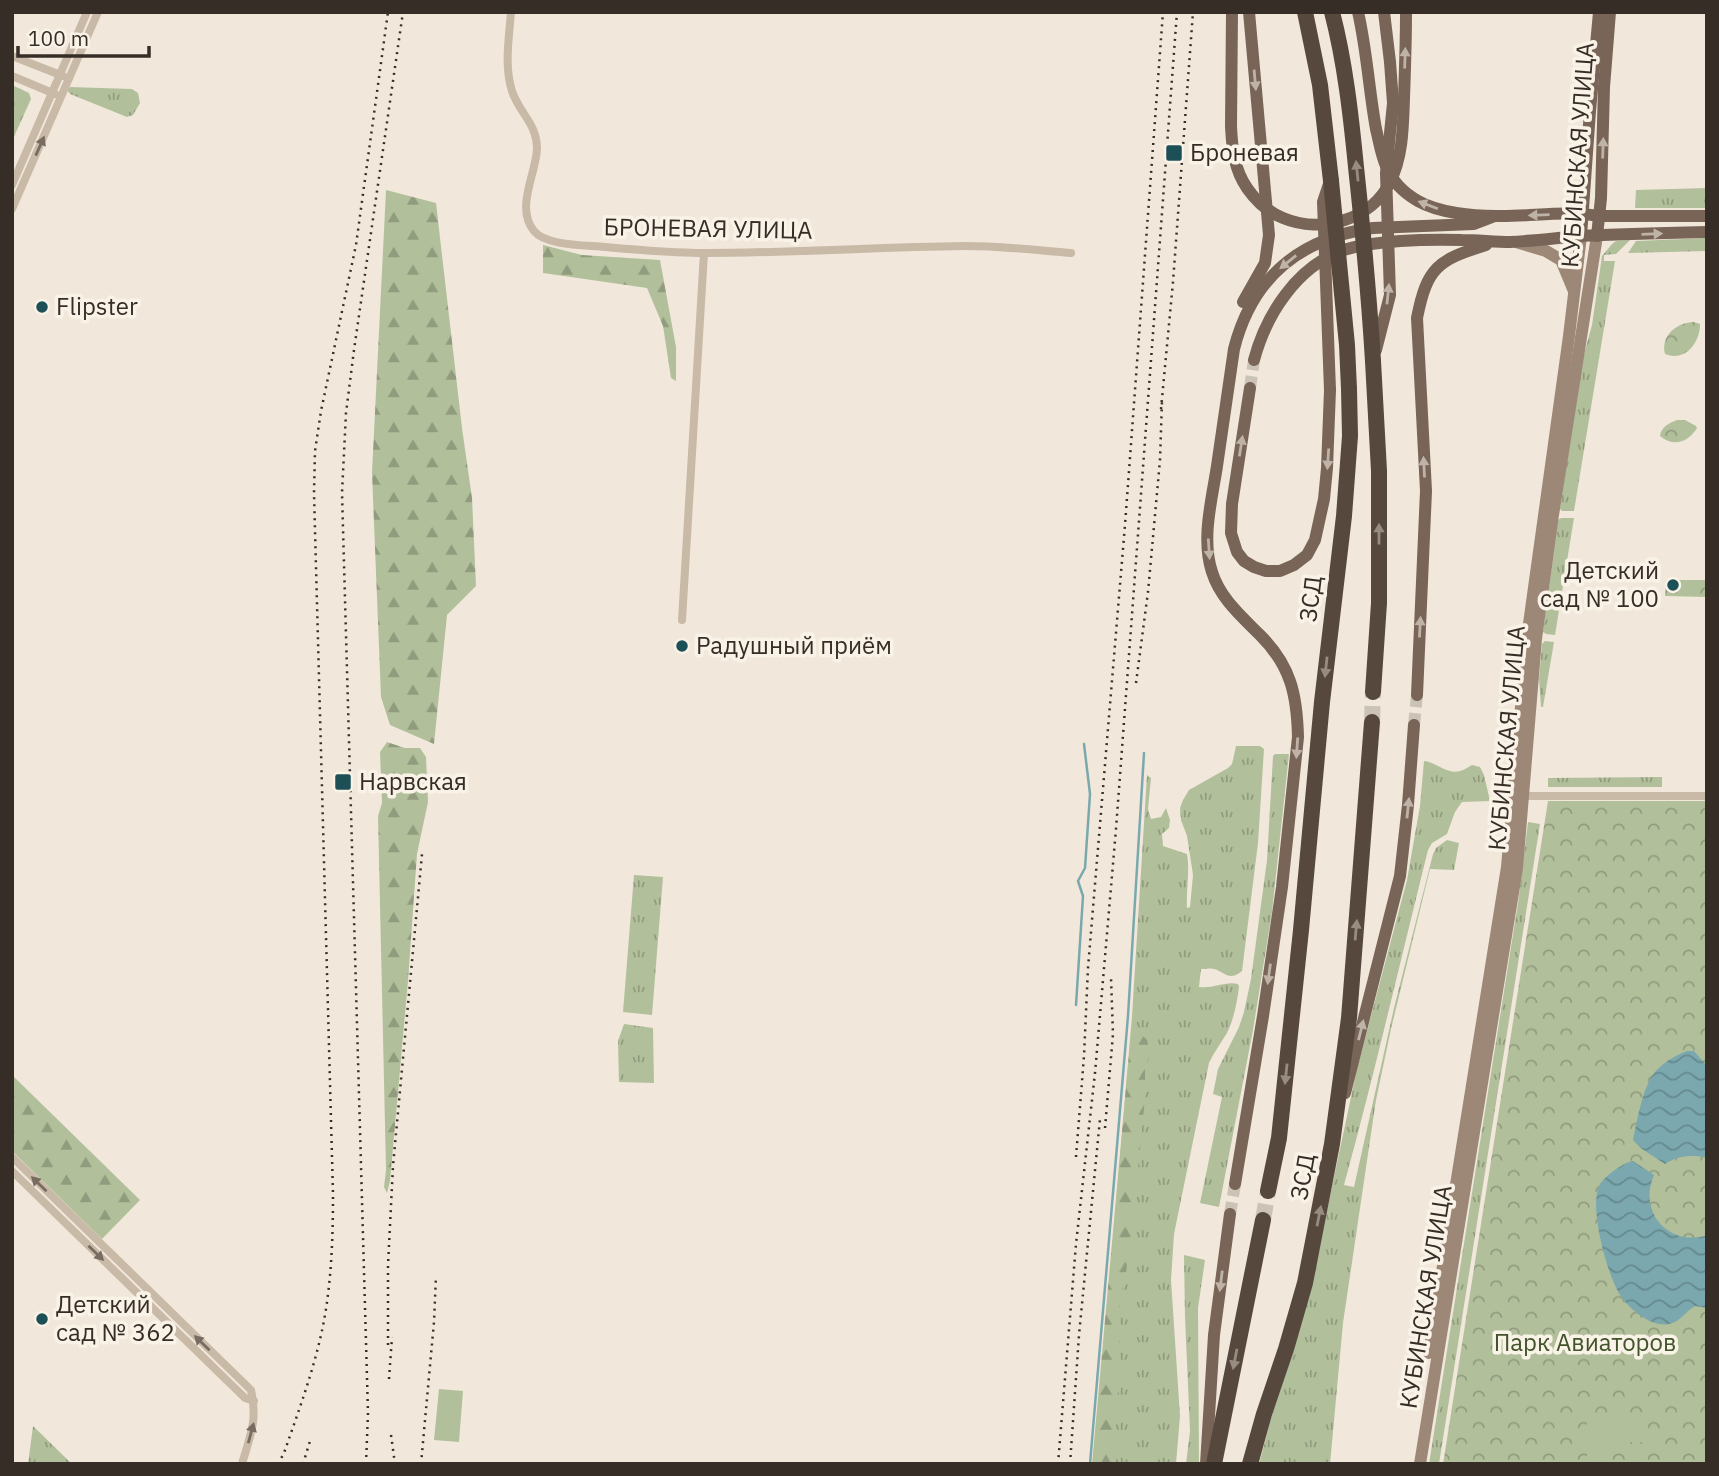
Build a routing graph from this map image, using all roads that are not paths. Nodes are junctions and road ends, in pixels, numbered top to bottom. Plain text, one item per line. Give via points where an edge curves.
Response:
1 (88, 12) edge
2 (98, 12) edge
3 (511, 12) edge
4 (1231, 12) edge
5 (1249, 12) edge
6 (1305, 12) edge
7 (1332, 12) edge
8 (1384, 12) edge
9 (1406, 12) edge
10 (1599, 12) edge
11 (1610, 12) edge
12 (1359, 14) edge
13 (12, 56) edge
14 (12, 76) edge
15 (65, 77) junction
16 (57, 94) junction
17 (1331, 180) junction
18 (12, 185) edge
19 (12, 209) edge
20 (1583, 213) junction
21 (1495, 216) junction
22 (1598, 216) junction
23 (1707, 216) edge
24 (1707, 232) edge
25 (1581, 236) junction
26 (1597, 236) junction
27 (1493, 242) junction
28 (1516, 242) junction
29 (704, 253) junction
30 (1071, 253) dead end
31 (1574, 293) junction
32 (1254, 360) tunnel mouth
33 (1373, 361) junction
34 (1250, 388) tunnel mouth
35 (1211, 504) junction
36 (682, 620) dead end
37 (1373, 692) tunnel mouth
38 (1416, 695) tunnel mouth
39 (1372, 722) tunnel mouth
40 (1414, 725) tunnel mouth
41 (1518, 796) junction
42 (1707, 796) edge
43 (1332, 1144) junction
44 (12, 1157) edge
45 (12, 1171) edge
46 (1235, 1184) tunnel mouth
47 (1268, 1191) tunnel mouth
48 (1230, 1214) tunnel mouth
49 (1263, 1220) tunnel mouth
50 (254, 1401) junction
51 (242, 1464) edge
52 (1206, 1464) edge
53 (1214, 1464) edge
54 (1250, 1464) edge
55 (1412, 1464) edge
56 (1420, 1464) edge

1 - 15 street
2 - 15 street
3 - 29 street, БРОНЕВАЯ УЛИЦА via 508,77 537,145 526,205 534,231 547,239 583,245
4 -> 9 main road, bridge via 1234,162 1259,202 1282,218 1303,224 1350,219 1369,208 1390,183 1402,134
5 -> 35 main road via 1269,235 1265,263 1231,334
6 - 17 highway, ЗСД via 1320,85
33 -> 7 highway, bridge via 1354,147
33 -> 8 main road, bridge via 1390,295 1386,173 1393,103
10 - 20 main road, КУБИНСКАЯ УЛИЦА
22 -> 11 main road, КУБИНСКАЯ УЛИЦА
21 -> 12 main road via 1436,209 1419,202 1394,181 1380,149
13 - 15 street
14 - 16 street
15 - 16 street
16 - 18 street
19 -> 16 street
17 -> 34 main road, bridge via 1323,202 1330,390 1324,499 1307,555 1280,570 1266,571 1244,561 1231,533
17 -> 47 highway, ЗСД, bridge via 1347,345 1350,436 1280,1125
20 -> 21 main road
20 - 22 main road
20 - 25 main road, КУБИНСКАЯ УЛИЦА
21 -> 35 main road via 1474,224 1342,233 1313,244 1277,271 1249,306 1240,326
22 - 23 main road
22 - 26 main road, КУБИНСКАЯ УЛИЦА
26 -> 24 main road
25 - 26 main road
25 - 28 main road
25 - 31 main road, КУБИНСКАЯ УЛИЦА
26 - 41 main road, КУБИНСКАЯ УЛИЦА via 1553,515
27 - 28 main road
27 - 32 main road via 1382,243 1326,258 1286,292 1264,330
38 -> 27 main road via 1426,491 1417,318 1421,295 1438,267
28 - 31 main road via 1561,260
29 - 30 street, БРОНЕВАЯ УЛИЦА via 962,246
29 - 36 street
31 - 41 main road, КУБИНСКАЯ УЛИЦА via 1527,638
37 -> 33 highway via 1379,576
35 -> 46 main road via 1208,548 1217,587 1280,660 1294,691 1297,713 1282,887
43 -> 39 highway, ЗСД via 1349,1018
43 -> 40 main road via 1400,876
41 - 42 street
41 - 55 main road, КУБИНСКАЯ УЛИЦА
41 - 56 main road, КУБИНСКАЯ УЛИЦА via 1517,868
54 -> 43 highway, ЗСД via 1306,1283
50 -> 44 street via 251,1390
45 -> 50 street via 245,1398
48 -> 52 main road via 1214,1335
49 -> 53 highway, ЗСД
51 -> 50 street via 254,1423

